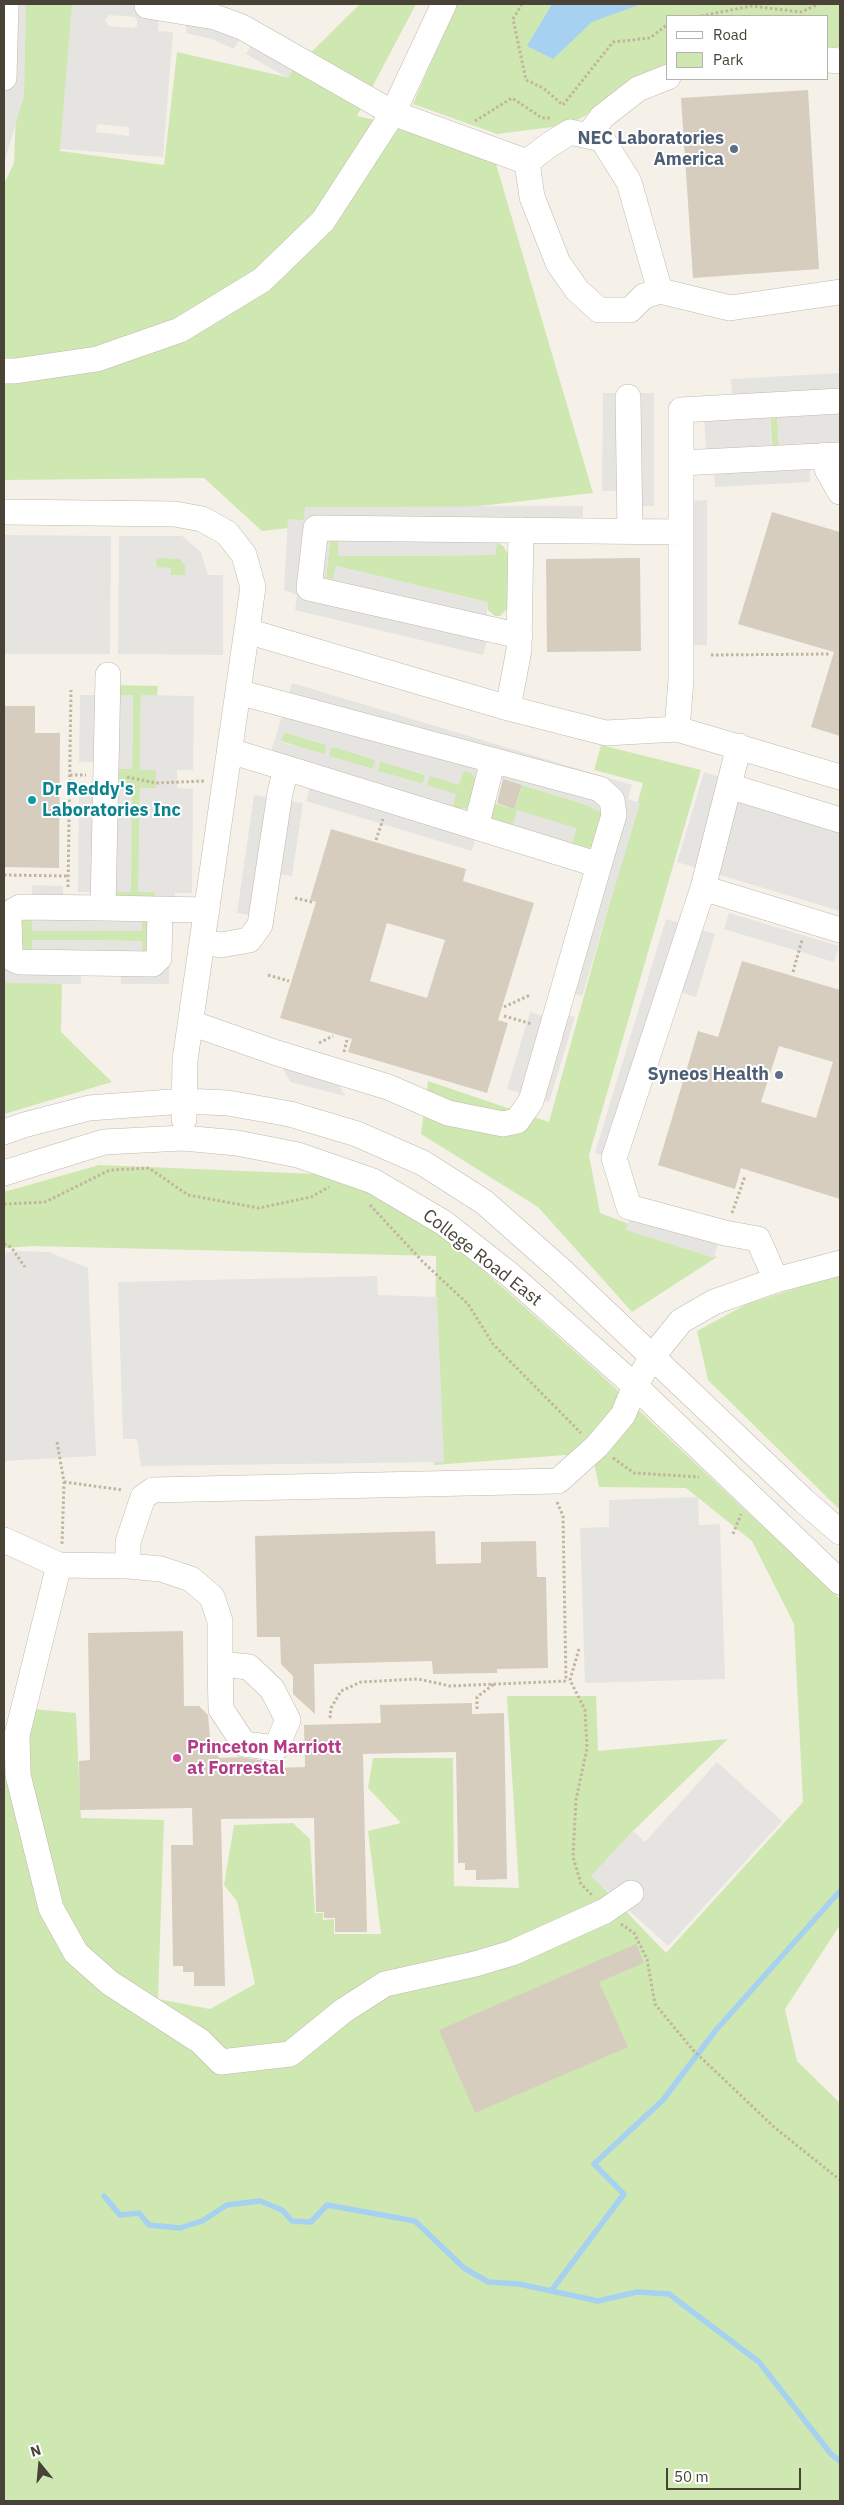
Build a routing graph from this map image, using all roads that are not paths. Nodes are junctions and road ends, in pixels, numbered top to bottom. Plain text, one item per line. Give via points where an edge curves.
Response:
1 (6, 4) edge
2 (147, 4) edge
3 (444, 4) edge
4 (4, 78) edge
5 (666, 78) edge
6 (393, 113) junction
7 (588, 136) junction
8 (527, 162) junction
9 (660, 291) junction
10 (840, 292) edge
11 (4, 371) edge
12 (628, 397) dead end
13 (840, 401) edge
14 (832, 455) edge
15 (681, 463) junction
16 (840, 492) edge
17 (4, 512) edge
18 (521, 530) junction
19 (630, 532) junction
20 (681, 532) junction
21 (247, 631) junction
22 (520, 636) junction
23 (108, 675) dead end
24 (238, 692) junction
25 (508, 708) junction
26 (677, 729) junction
27 (739, 746) junction
28 (230, 751) junction
29 (494, 760) junction
30 (286, 768) junction
31 (840, 777) edge
32 (729, 786) junction
33 (840, 820) edge
34 (476, 827) junction
35 (599, 865) junction
36 (704, 888) junction
37 (103, 908) junction
38 (160, 910) junction
39 (207, 910) junction
40 (840, 930) edge
41 (202, 942) junction
42 (191, 1023) junction
43 (184, 1101) junction
44 (4, 1132) edge
45 (183, 1138) junction
46 (4, 1173) edge
47 (840, 1263) edge
48 (776, 1280) junction
49 (652, 1357) junction
50 (634, 1386) junction
51 (840, 1532) edge
52 (4, 1540) edge
53 (59, 1565) junction
54 (128, 1566) junction
55 (840, 1582) edge
56 (220, 1664) dead end
57 (631, 1893) dead end

1 - 4 street
2 - 6 street via 215,16 242,27
3 - 6 street
5 - 7 street via 638,90 602,117
6 - 8 street
6 - 11 street via 324,221 262,280 180,330 107,356 15,372
7 - 8 street via 570,132
7 - 9 street via 602,139 629,182
8 - 9 street via 532,197 558,263 577,290 599,310 630,310 644,296
9 - 10 street via 730,308
12 - 19 street
13 - 15 street via 681,410
14 - 15 street
14 - 16 street via 830,476
15 - 20 street
17 - 21 street via 175,514 202,518 227,533 244,554 253,587
18 - 19 street
18 - 22 street
18 - 22 street via 316,528 309,588
19 - 20 street
20 - 26 street via 681,680
21 - 24 street
21 - 25 street
22 - 25 street
23 - 37 street
24 - 28 street
24 - 29 street
25 - 26 street via 606,733
26 - 27 street
27 - 31 street
27 - 32 street
28 - 30 street
28 - 39 street
29 - 34 street
29 - 35 street via 600,789 612,800 614,815
30 - 34 street
30 - 41 street via 260,926 248,940 221,945
32 - 33 street
32 - 36 street
34 - 35 street
35 - 42 street via 531,1101 518,1121 504,1124 448,1114 388,1087
36 - 40 street
36 - 48 street via 614,1158 629,1207 758,1239
37 - 38 street
37 - 38 street via 20,907 9,917 9,946 13,959 20,962 153,964 159,958
38 - 39 street
39 - 41 street
41 - 42 street
42 - 43 street via 185,1060
43 - 44 street via 89,1108
43 - 45 street
43 - 49 street via 228,1103 290,1114 357,1134 423,1163 484,1202 562,1270
45 - 46 street, College Road East via 104,1142
45 - 50 street, College Road East via 237,1143 298,1155 373,1182 451,1229 508,1274
47 - 48 street
48 - 49 street via 714,1302 681,1321
49 - 50 street
49 - 51 street
50 - 54 street via 623,1415 597,1446 558,1481 153,1490 142,1497 128,1542
50 - 55 street, College Road East
52 - 53 street
53 - 54 street
53 - 57 street via 16,1735 18,1775 51,1908 76,1953 110,1984 200,2042 221,2062 290,2054 343,2011 385,1984 512,1953 605,1911
54 - 56 street via 161,1569 191,1579 212,1597 220,1621

